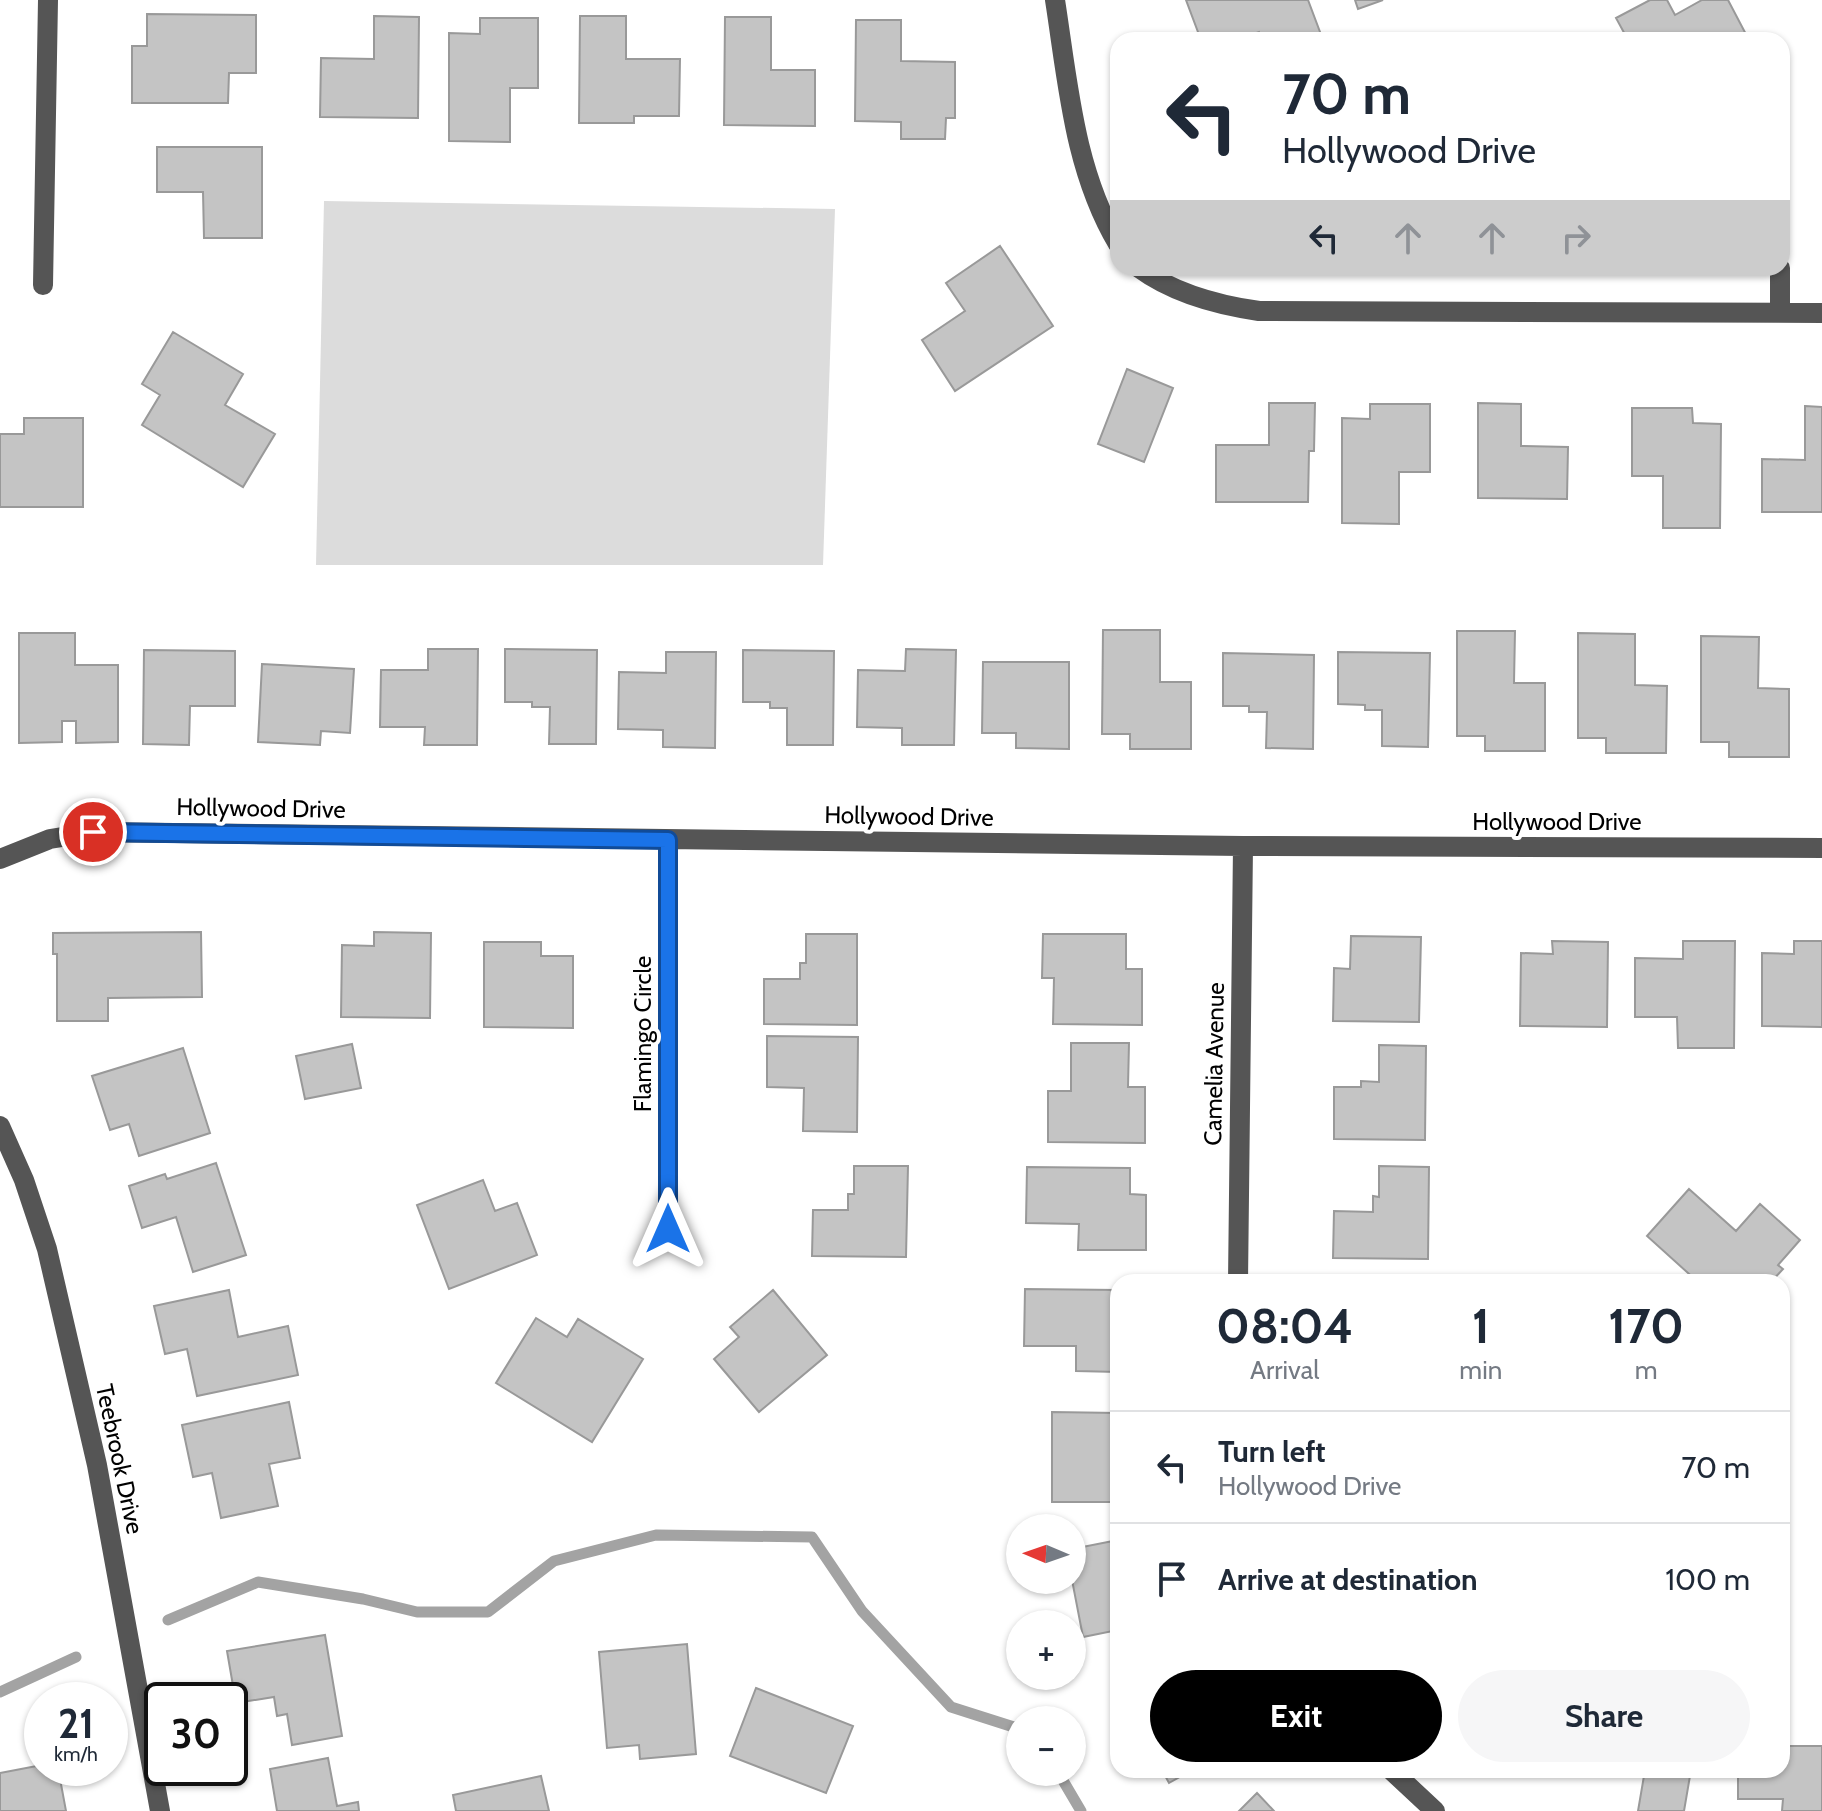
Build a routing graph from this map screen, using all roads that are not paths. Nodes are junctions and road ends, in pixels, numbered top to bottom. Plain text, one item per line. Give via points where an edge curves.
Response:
1 (48, 0) edge
2 (1055, 0) edge
3 (1110, 228) edge
4 (1152, 276) edge
5 (1780, 276) edge
6 (43, 285) dead end
7 (1780, 312) junction
8 (1822, 313) edge
9 (668, 840) junction
10 (1243, 846) junction
11 (1822, 848) edge
12 (0, 859) edge
13 (0, 1126) edge
14 (668, 1229) dead end
15 (1238, 1274) edge
16 (1400, 1778) edge
17 (160, 1811) edge
18 (1435, 1811) edge

1 - 6 street
2 - 3 street via 1076,134 1089,185
4 - 7 street via 1211,302 1259,311
5 - 7 street
7 - 8 street
9 - 10 street, Hollywood Drive
9 - 12 street, Hollywood Drive via 93,832 50,839
9 - 14 street, Flamingo Circle
10 - 11 street, Hollywood Drive
10 - 15 street, Camelia Avenue
13 - 17 street, Teebrook Drive via 47,1249 97,1465
16 - 18 street

